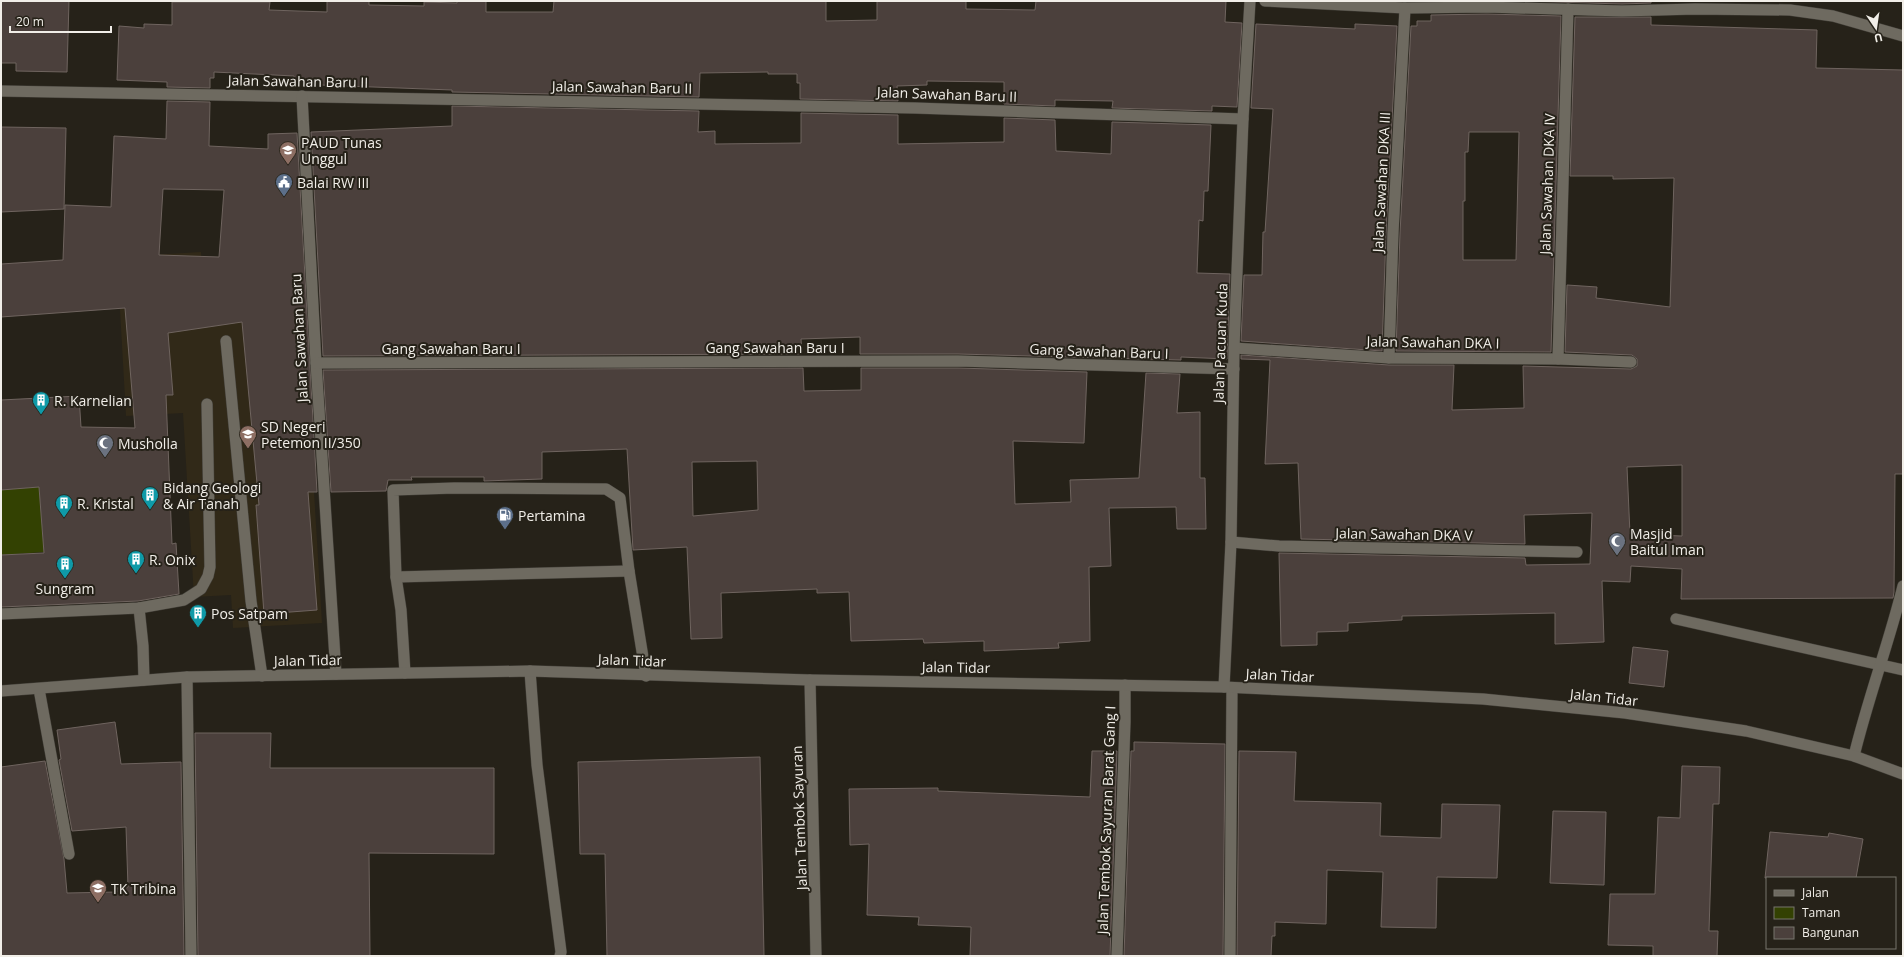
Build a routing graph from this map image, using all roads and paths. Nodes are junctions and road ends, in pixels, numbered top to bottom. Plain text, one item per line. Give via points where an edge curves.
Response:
1 (1250, 1) edge
2 (1265, 1) edge
3 (1405, 8) junction
4 (1568, 9) junction
5 (1903, 36) edge
6 (1, 91) edge
7 (302, 96) junction
8 (1243, 119) junction
9 (226, 341) dead end
10 (1234, 348) junction
11 (1389, 358) junction
12 (1558, 359) junction
13 (1631, 362) dead end
14 (316, 363) junction
15 (1234, 369) junction
16 (207, 404) dead end
17 (1231, 542) junction
18 (1576, 552) dead end
19 (629, 571) junction
20 (396, 576) junction
21 (1903, 586) edge
22 (139, 608) junction
23 (1, 614) edge
24 (1676, 619) dead end
25 (1880, 665) junction
26 (1903, 670) edge
27 (530, 671) junction
28 (405, 673) junction
29 (336, 674) junction
30 (262, 676) junction
31 (646, 676) junction
32 (187, 677) junction
33 (144, 680) junction
34 (810, 680) junction
35 (1125, 686) junction
36 (1228, 687) junction
37 (39, 689) junction
38 (1, 691) edge
39 (1854, 756) junction
40 (1903, 774) edge
41 (69, 854) dead end
42 (191, 956) edge
43 (560, 956) edge
44 (816, 956) edge
45 (1117, 956) edge
46 (1230, 956) edge

1 - 8 street, Jalan Pacuan Kuda
2 - 3 street
3 - 4 street
3 - 11 street, Jalan Sawahan DKA III
4 - 5 street via 1790,10 1833,16
4 - 12 street, Jalan Sawahan DKA IV
6 - 7 street, Jalan Sawahan Baru II
7 - 8 street, Jalan Sawahan Baru II via 915,108
7 - 14 street, Jalan Sawahan Baru
8 - 10 street, Jalan Pacuan Kuda
9 - 30 street via 251,601
10 - 11 street, Jalan Sawahan DKA I
10 - 15 street, Jalan Pacuan Kuda
11 - 12 street, Jalan Sawahan DKA I
12 - 13 street, Jalan Sawahan DKA I
14 - 15 street, Gang Sawahan Baru I via 958,361
14 - 29 street, Jalan Sawahan Baru
15 - 17 street, Jalan Pacuan Kuda
16 - 22 street via 210,567 208,576 201,589 184,600
17 - 18 street, Jalan Sawahan DKA V via 1279,546
17 - 36 street, Jalan Pacuan Kuda
19 - 20 street
19 - 20 street via 620,498 606,489 454,488 393,490
19 - 31 street
20 - 28 street
21 - 25 street
22 - 23 street
22 - 33 street via 144,646
24 - 25 street
25 - 26 street
25 - 39 street
27 - 28 street, Jalan Tidar
27 - 31 street, Jalan Tidar
27 - 43 street via 537,765
28 - 29 street, Jalan Tidar
29 - 30 street, Jalan Tidar
30 - 32 street, Jalan Tidar
31 - 34 street, Jalan Tidar
32 - 33 street, Jalan Tidar
32 - 42 street
33 - 37 street, Jalan Tidar
34 - 35 street, Jalan Tidar
34 - 44 street, Jalan Tembok Sayuran
35 - 36 street, Jalan Tidar
35 - 45 street, Jalan Tembok Sayuran Barat Gang I via 1126,722
36 - 39 street, Jalan Tidar via 1483,700 1624,713 1746,731
36 - 46 street, Jalan Pacuan Kuda
37 - 38 street, Jalan Tidar
37 - 41 street
39 - 40 street, Jalan Tidar

